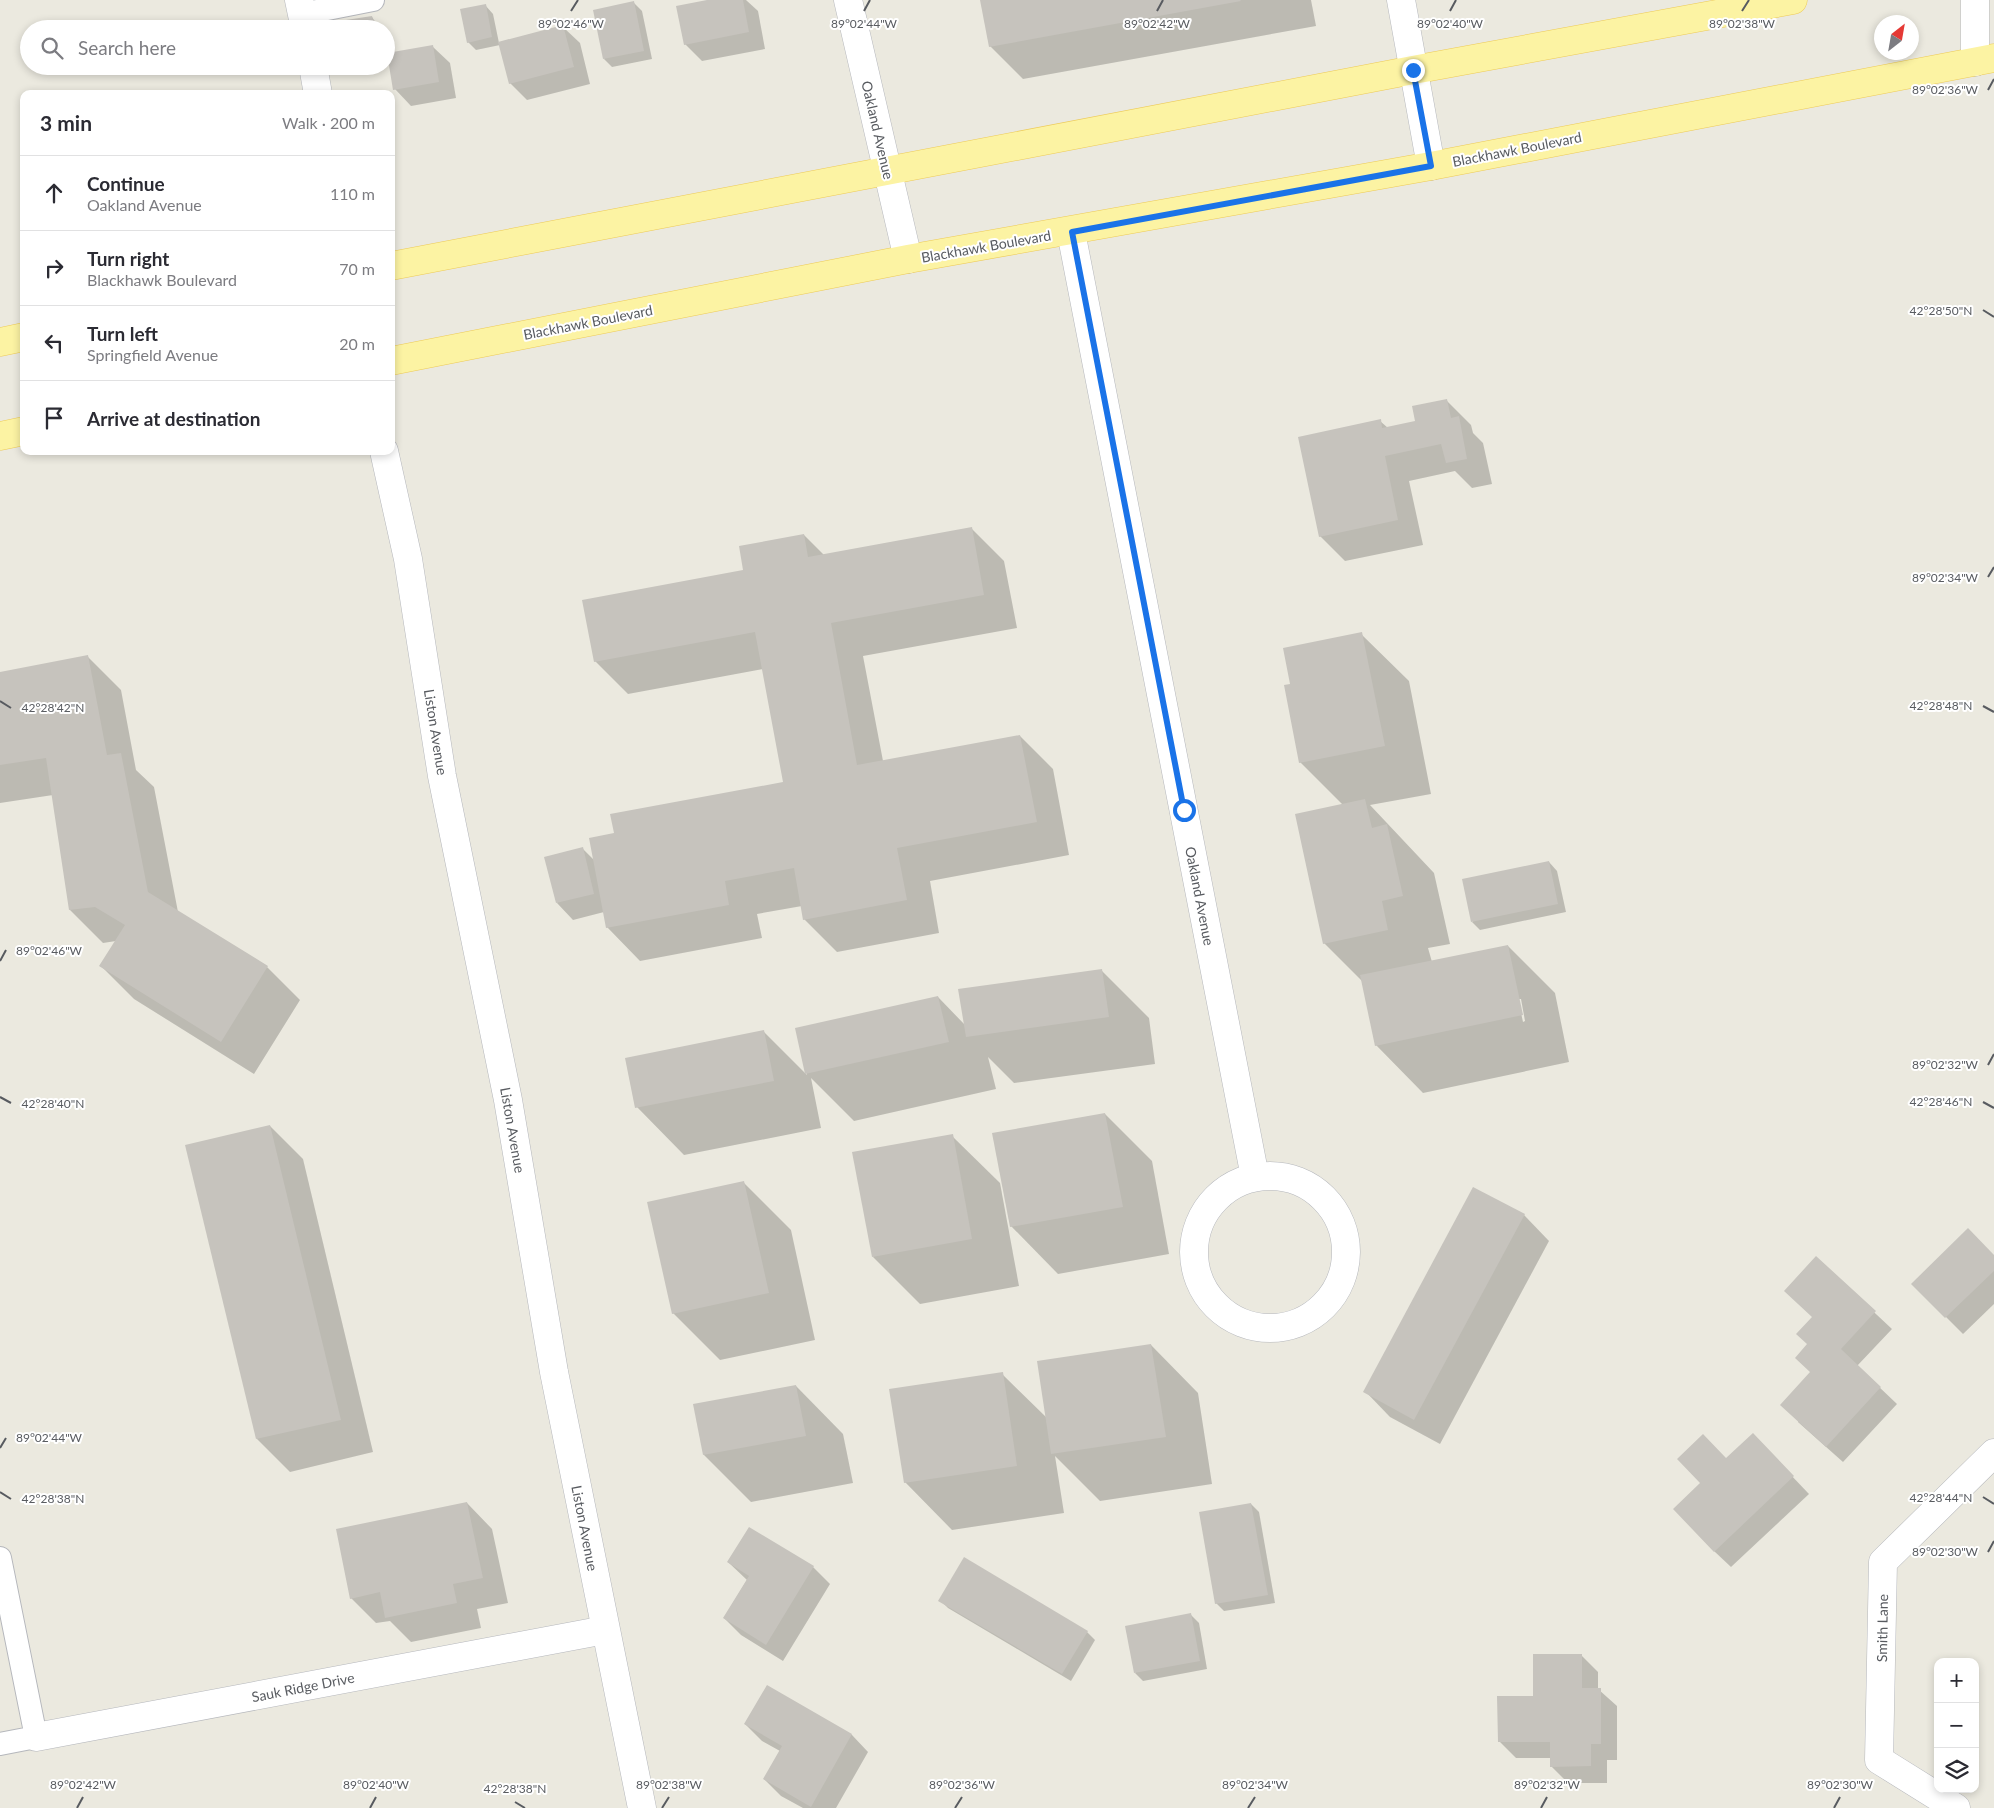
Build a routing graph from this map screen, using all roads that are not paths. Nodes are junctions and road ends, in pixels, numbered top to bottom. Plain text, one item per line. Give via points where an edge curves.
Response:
1 (373, 0) edge
2 (848, 0) edge
3 (1401, 0) edge
4 (1793, 0) edge
5 (1975, 0) edge
6 (302, 14) edge
7 (1985, 60) edge
8 (1413, 70) junction
9 (315, 75) edge
10 (317, 90) edge
11 (1431, 166) junction
12 (887, 171) junction
13 (1072, 232) junction
14 (908, 259) junction
15 (395, 265) edge
16 (20, 338) edge
17 (0, 342) edge
18 (395, 359) edge
19 (20, 432) edge
20 (0, 436) edge
21 (385, 455) edge
22 (1255, 1177) junction
23 (1994, 1453) edge
24 (0, 1558) edge
25 (605, 1630) junction
26 (36, 1737) junction
27 (0, 1744) edge
28 (642, 1808) edge
29 (1956, 1808) edge

1 - 6 lane
2 - 12 street, Oakland Avenue
3 - 8 street
4 - 8 main road
5 - 7 street
7 - 11 main road, Blackhawk Boulevard
8 - 11 street
8 - 12 main road
9 - 10 street
11 - 13 main road, Blackhawk Boulevard
12 - 14 street, Oakland Avenue
12 - 15 main road
13 - 14 main road, Blackhawk Boulevard
13 - 22 street, Oakland Avenue
14 - 18 main road, Blackhawk Boulevard
16 - 17 main road
19 - 20 main road
21 - 25 street, Liston Avenue via 408,559 442,776 508,1100 554,1372
22 - 22 street via 1290,1178 1314,1188 1332,1206 1344,1229 1346,1263 1342,1279 1330,1301 1311,1317 1287,1327 1262,1328 1238,1322 1217,1307 1202,1288 1194,1264 1194,1238 1202,1214 1218,1194 1240,1181
23 - 29 street, Smith Lane via 1883,1562 1879,1760
24 - 26 lane
25 - 26 street, Sauk Ridge Drive
25 - 28 street, Liston Avenue
26 - 27 lane, Sauk Ridge Drive

